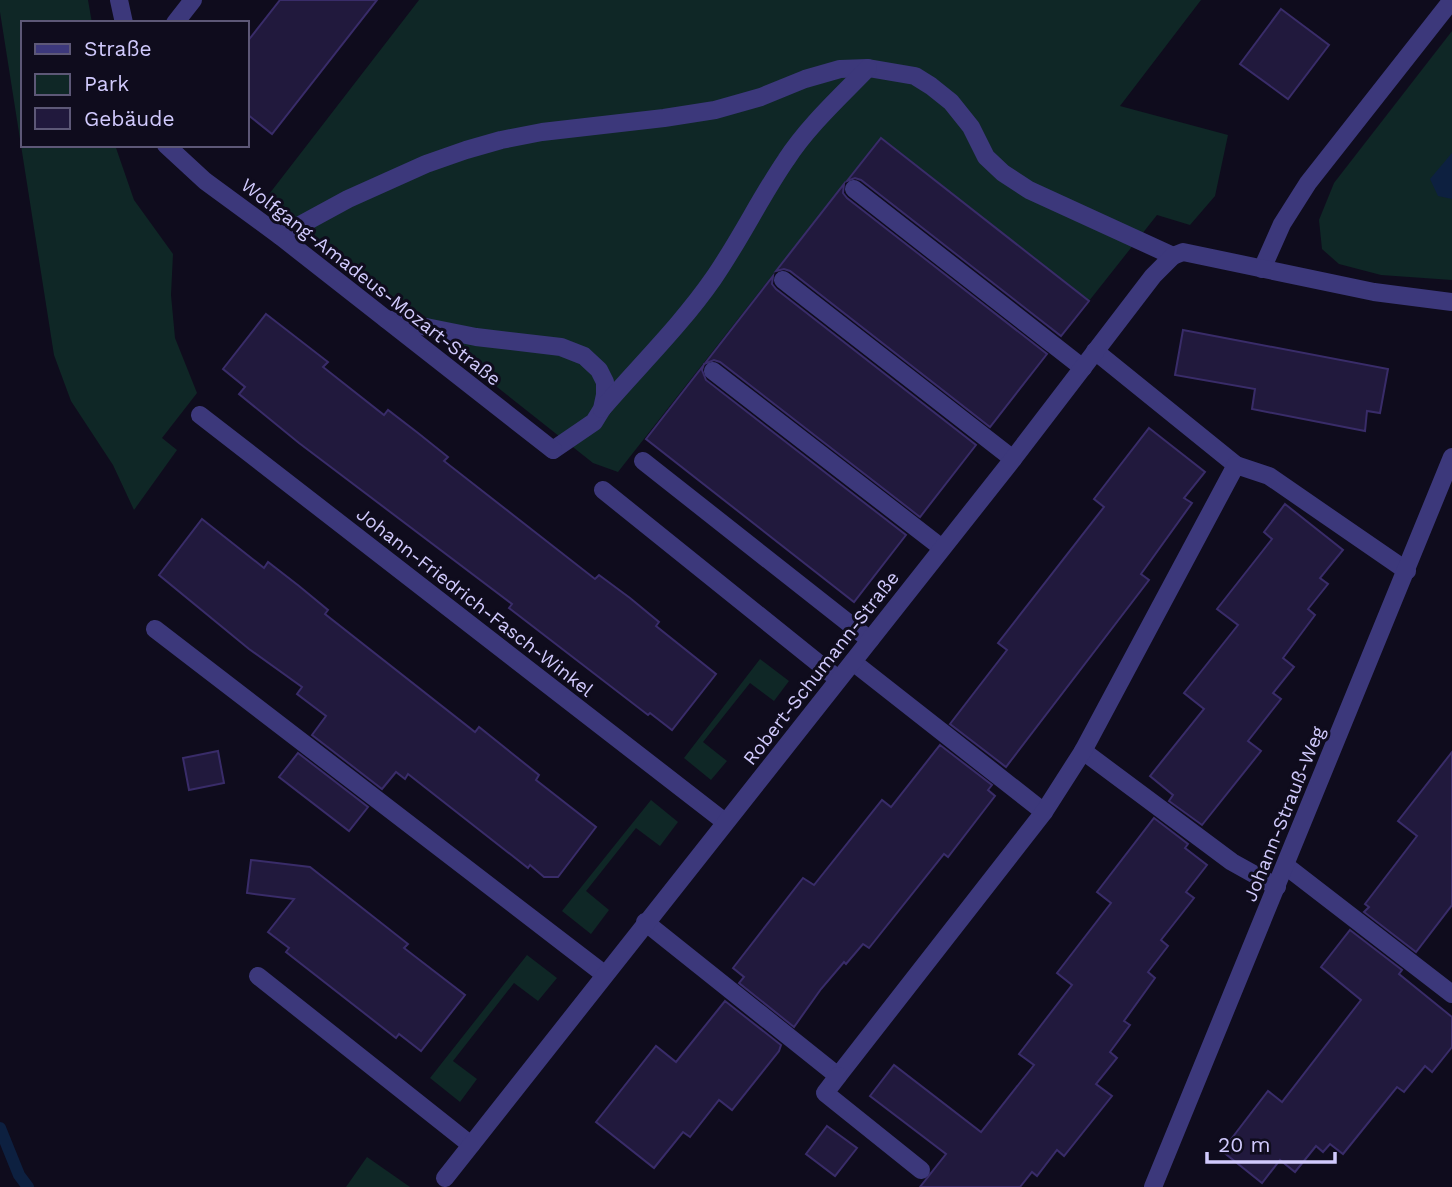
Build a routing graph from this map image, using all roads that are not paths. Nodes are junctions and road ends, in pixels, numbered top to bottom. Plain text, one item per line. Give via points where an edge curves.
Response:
1 (119, 0) edge
2 (193, 0) edge
3 (1452, 0) edge
4 (124, 21) edge
5 (177, 21) edge
6 (868, 68) junction
7 (168, 147) edge
8 (854, 189) dead end
9 (280, 236) junction
10 (1173, 256) junction
11 (1262, 269) junction
12 (783, 281) dead end
13 (1452, 302) edge
14 (386, 319) junction
15 (1096, 351) junction
16 (1083, 368) junction
17 (713, 371) dead end
18 (602, 409) junction
19 (200, 415) dead end
20 (1452, 457) edge
21 (1013, 459) junction
22 (643, 461) dead end
23 (1236, 465) junction
24 (603, 490) dead end
25 (942, 548) junction
26 (1407, 571) junction
27 (155, 629) dead end
28 (870, 640) junction
29 (853, 662) junction
30 (838, 679) junction
31 (1083, 751) junction
32 (1044, 812) junction
33 (725, 822) junction
34 (1286, 866) junction
35 (1277, 887) junction
36 (645, 922) junction
37 (604, 974) junction
38 (258, 976) dead end
39 (1452, 994) edge
40 (838, 1076) junction
41 (471, 1145) junction
42 (920, 1170) dead end
43 (445, 1178) dead end
44 (1153, 1187) edge

1 - 4 street
2 - 5 street
3 - 11 street via 1308,183 1282,224
6 - 9 street via 841,69 715,110 489,143 426,164
6 - 10 street via 915,76 931,86 958,110 986,157 1020,184
6 - 18 street via 787,157 712,280
7 - 9 street, Wolfgang-Amadeus-Mozart-Straße via 205,181
8 - 16 street
9 - 14 street, Wolfgang-Amadeus-Mozart-Straße
10 - 11 street via 1183,252
10 - 15 street, Robert-Schumann-Straße
11 - 13 street
12 - 21 street
14 - 18 street via 561,347 584,356 605,382
14 - 18 street, Wolfgang-Amadeus-Mozart-Straße via 553,450 594,422
15 - 16 street, Robert-Schumann-Straße
15 - 23 street
16 - 21 street, Robert-Schumann-Straße
17 - 25 street
19 - 33 street, Johann-Friedrich-Fasch-Winkel
20 - 26 street, Johann-Strauß-Weg
21 - 25 street, Robert-Schumann-Straße
22 - 28 street
23 - 26 street via 1269,476
23 - 31 street
24 - 30 street
25 - 28 street, Robert-Schumann-Straße
26 - 34 street, Johann-Strauß-Weg
27 - 37 street
28 - 29 street, Robert-Schumann-Straße
29 - 30 street, Robert-Schumann-Straße
29 - 32 street
30 - 33 street, Robert-Schumann-Straße
31 - 32 street
31 - 35 street via 1231,862
32 - 40 street
33 - 36 street, Robert-Schumann-Straße
34 - 35 street, Johann-Strauß-Weg
34 - 39 street
35 - 44 street, Johann-Strauß-Weg
36 - 37 street, Robert-Schumann-Straße
36 - 40 street
37 - 41 street, Robert-Schumann-Straße
38 - 41 street
40 - 42 street via 825,1093
41 - 43 street, Robert-Schumann-Straße

